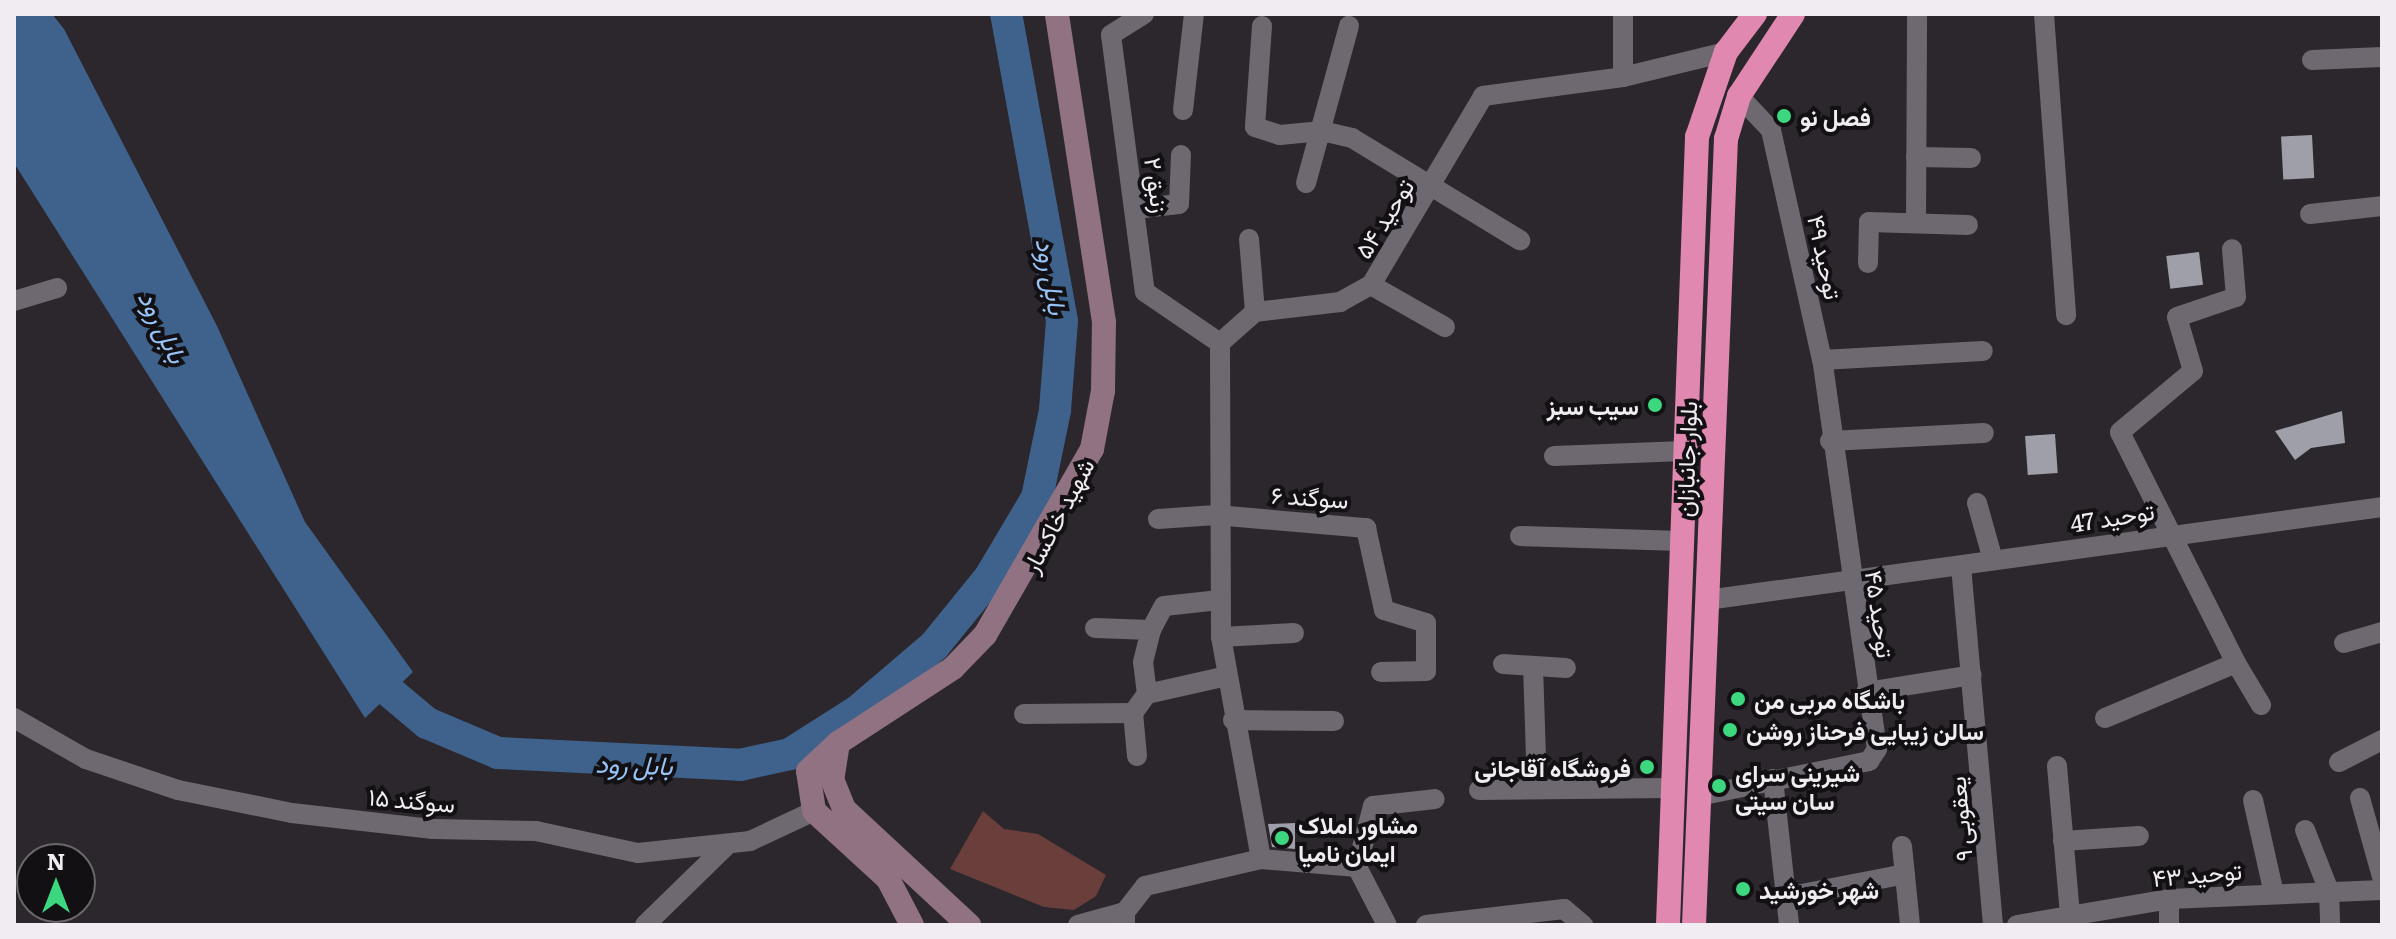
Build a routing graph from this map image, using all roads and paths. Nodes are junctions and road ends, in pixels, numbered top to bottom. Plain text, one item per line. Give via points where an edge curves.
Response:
1 (1057, 14) edge
2 (1144, 14) edge
3 (1194, 14) edge
4 (1623, 14) edge
5 (1755, 14) edge
6 (1793, 14) edge
7 (1917, 14) edge
8 (2044, 14) edge
9 (1262, 26) dead end
10 (1349, 26) dead end
11 (1726, 52) junction
12 (2382, 57) edge
13 (2312, 60) dead end
14 (1623, 77) junction
15 (1739, 96) junction
16 (1183, 110) dead end
17 (1322, 131) junction
18 (1181, 155) dead end
19 (1916, 157) junction
20 (1971, 158) dead end
21 (1306, 183) dead end
22 (1432, 190) junction
23 (2382, 206) edge
24 (1135, 209) junction
25 (2310, 214) dead end
26 (1916, 222) junction
27 (1968, 225) dead end
28 (1249, 239) dead end
29 (1520, 240) dead end
30 (2232, 249) dead end
31 (1868, 263) dead end
32 (1371, 285) junction
33 (57, 288) dead end
34 (14, 301) edge
35 (1255, 312) junction
36 (2066, 315) dead end
37 (1445, 327) dead end
38 (1220, 343) junction
39 (1983, 351) dead end
40 (1822, 360) junction
41 (1984, 433) dead end
42 (1830, 441) junction
43 (1684, 451) junction
44 (1554, 456) dead end
45 (1977, 503) dead end
46 (2382, 507) edge
47 (1216, 515) junction
48 (1158, 519) dead end
49 (2168, 534) junction
50 (1520, 536) dead end
51 (1681, 541) junction
52 (1993, 560) junction
53 (1961, 566) junction
54 (1851, 583) junction
55 (1220, 600) junction
56 (1707, 600) junction
57 (1095, 628) dead end
58 (1151, 630) junction
59 (2382, 632) edge
60 (1294, 633) dead end
61 (1221, 637) junction
62 (2344, 643) dead end
63 (2236, 663) junction
64 (1503, 664) dead end
65 (1533, 666) junction
66 (1566, 668) dead end
67 (1381, 672) dead end
68 (1972, 675) junction
69 (1227, 676) junction
70 (1866, 692) junction
71 (1147, 694) junction
72 (2261, 705) dead end
73 (1133, 713) junction
74 (1024, 714) dead end
75 (14, 718) edge
76 (2105, 718) dead end
77 (1233, 720) junction
78 (1334, 721) dead end
79 (2382, 740) edge
80 (838, 743) junction
81 (1137, 756) dead end
82 (2339, 762) dead end
83 (2057, 766) dead end
84 (1773, 779) junction
85 (1537, 788) junction
86 (1672, 788) junction
87 (1479, 790) dead end
88 (1699, 796) junction
89 (2360, 798) dead end
90 (1435, 799) dead end
91 (2253, 800) dead end
92 (814, 811) junction
93 (2305, 830) dead end
94 (2139, 836) dead end
95 (2063, 841) junction
96 (728, 844) junction
97 (1902, 846) dead end
98 (1261, 859) junction
99 (1357, 867) junction
100 (1905, 874) junction
101 (2382, 877) edge
102 (2382, 890) edge
103 (2329, 891) junction
104 (2274, 894) junction
105 (1786, 897) junction
106 (2169, 899) junction
107 (2070, 916) junction
108 (1125, 918) edge
109 (2029, 924) edge
110 (645, 925) edge
111 (912, 925) edge
112 (969, 925) edge
113 (1078, 925) edge
114 (1387, 925) edge
115 (1426, 925) edge
116 (1583, 925) edge
117 (1668, 925) edge
118 (1694, 925) edge
119 (1789, 925) edge
120 (1910, 925) edge
121 (1993, 925) edge
122 (2169, 925) edge
123 (2330, 925) edge

1 - 80 main road, شهید خاکسار via 1104,322 1103,391 1092,449 985,635 953,668
2 - 24 street, زنبق ۲ via 1111,35
3 - 16 street
4 - 14 street
5 - 11 highway, بلوار جانبازان
6 - 15 highway, بلوار جانبازان
7 - 19 street
8 - 36 street
9 - 17 street via 1255,127 1280,135
10 - 17 street
11 - 14 street, توحید ۵۴
11 - 43 highway, بلوار جانبازان via 1697,137
12 - 13 street
14 - 22 street, توحید ۵۴ via 1483,96
15 - 40 street, توحید ۴۹ via 1771,130
15 - 56 highway, بلوار جانبازان via 1726,139
17 - 21 street
17 - 22 street via 1352,138
18 - 24 street via 1179,204
19 - 20 street
19 - 26 street
22 - 29 street
22 - 32 street, توحید ۵۴
23 - 25 street
24 - 38 street, زنبق ۲ via 1145,292
26 - 27 street
26 - 31 street via 1869,222
28 - 35 street
30 - 49 street via 2236,297 2177,317 2193,371 2120,432
32 - 35 street, توحید ۵۴ via 1340,302
32 - 37 street
33 - 34 street
35 - 38 street
38 - 47 street
39 - 40 street
40 - 42 street, توحید ۴۹
41 - 42 street
42 - 54 street, توحید ۴۵
43 - 44 street
43 - 51 highway, بلوار جانبازان
45 - 52 street
46 - 49 street, توحید 47
47 - 48 street
47 - 55 street
47 - 67 street, سوگند ۶ via 1366,528 1384,610 1426,623 1426,671
49 - 52 street, توحید 47
49 - 63 street
50 - 51 street
51 - 86 highway, بلوار جانبازان
52 - 53 street, توحید 47
53 - 54 street, توحید 47
53 - 68 street, یعقوبی ۹
54 - 56 street, توحید 47
54 - 70 street, توحید ۴۵
55 - 58 street via 1164,606
55 - 61 street
56 - 88 highway, بلوار جانبازان
57 - 58 street
58 - 71 street via 1143,662
59 - 62 street
60 - 61 street
61 - 69 street
63 - 72 street
63 - 76 street
64 - 65 street
65 - 66 street
65 - 85 street
68 - 70 street
68 - 121 street, یعقوبی ۹
69 - 71 street
69 - 77 street
70 - 84 street, توحید ۴۵ via 1875,756
71 - 73 street
73 - 74 street
73 - 81 street
75 - 96 street, سوگند ۱۵ via 86,759 178,790 292,813 433,829 536,831 638,853
77 - 78 street
77 - 98 street
79 - 82 street
80 - 92 main road, شهید خاکسار via 808,771
80 - 112 main road via 832,779 844,809
83 - 95 street
84 - 88 street, توحید ۴۵
84 - 105 street
85 - 86 street
85 - 87 street
86 - 117 highway, بلوار جانبازان
88 - 118 highway, بلوار جانبازان
89 - 101 street
90 - 99 street via 1373,806
91 - 104 street
92 - 96 street, سوگند ۱۵ via 750,841
92 - 111 main road via 888,879
93 - 103 street
94 - 95 street
95 - 107 street
96 - 110 street
97 - 100 street
98 - 99 street
98 - 108 street via 1145,886
99 - 114 street
100 - 105 street
100 - 120 street
102 - 103 street, توحید ۴۳
103 - 104 street, توحید ۴۳
103 - 123 street
104 - 106 street, توحید ۴۳
105 - 119 street
106 - 107 street, توحید ۴۳
106 - 122 street
107 - 109 street, توحید ۴۳
108 - 113 street
115 - 116 street via 1564,909

